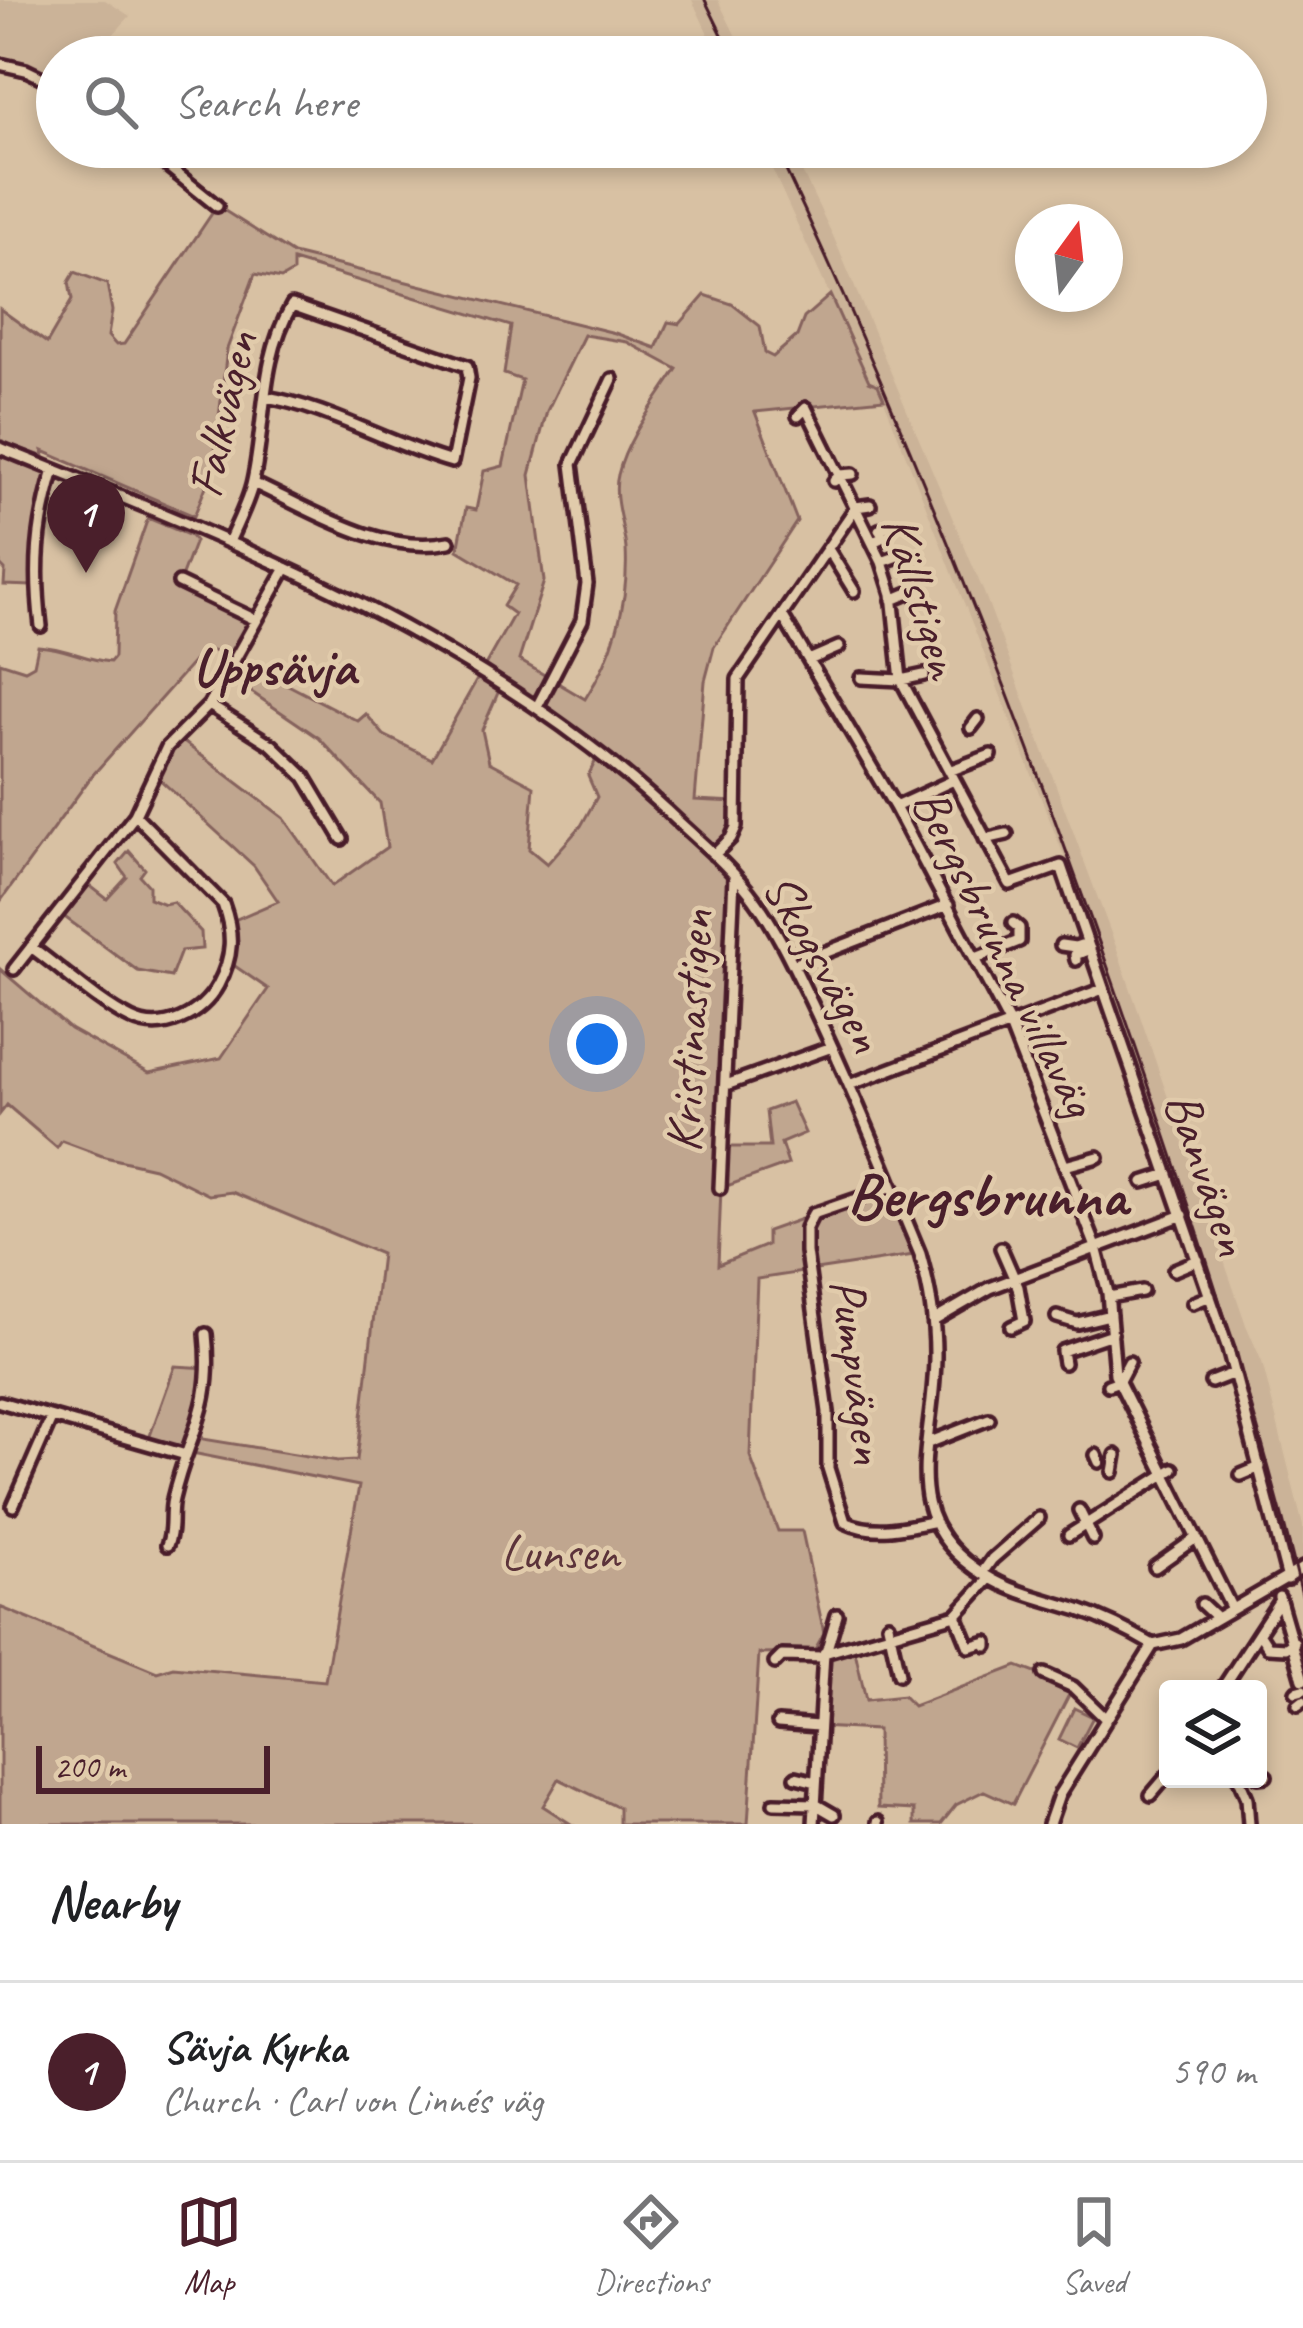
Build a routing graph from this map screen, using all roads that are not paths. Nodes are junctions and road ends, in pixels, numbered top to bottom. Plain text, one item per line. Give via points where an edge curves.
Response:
1 (0, 64) edge
2 (36, 75) edge
3 (170, 168) edge
4 (217, 206) dead end
5 (611, 380) dead end
6 (266, 397) junction
7 (802, 412) dead end
8 (0, 448) edge
9 (54, 470) junction
10 (853, 474) dead end
11 (837, 478) junction
12 (253, 483) junction
13 (870, 506) dead end
14 (852, 513) junction
15 (889, 526) dead end
16 (229, 542) junction
17 (449, 542) dead end
18 (827, 543) junction
19 (875, 552) junction
20 (904, 554) dead end
21 (286, 568) junction
22 (179, 583) dead end
23 (854, 591) dead end
24 (911, 592) dead end
25 (797, 593) junction
26 (892, 600) junction
27 (807, 604) dead end
28 (782, 616) junction
29 (256, 620) junction
30 (41, 626) dead end
31 (909, 627) dead end
32 (896, 633) junction
33 (880, 642) dead end
34 (839, 646) dead end
35 (809, 660) junction
36 (924, 675) dead end
37 (861, 678) dead end
38 (901, 680) junction
39 (209, 704) junction
40 (537, 707) junction
41 (991, 755) dead end
42 (952, 776) junction
43 (896, 807) junction
44 (135, 815) junction
45 (1007, 834) dead end
46 (342, 839) dead end
47 (986, 839) junction
48 (714, 855) junction
49 (1061, 866) joint
50 (734, 877) junction
51 (948, 905) junction
52 (1012, 922) dead end
53 (1061, 945) dead end
54 (1088, 946) junction
55 (32, 947) junction
56 (976, 958) junction
57 (1076, 960) dead end
58 (793, 965) junction
59 (14, 969) dead end
60 (1103, 989) junction
61 (1009, 1023) junction
62 (832, 1047) junction
63 (726, 1085) junction
64 (849, 1085) junction
65 (1140, 1094) junction
66 (1127, 1100) dead end
67 (1072, 1135) dead end
68 (1155, 1137) junction
69 (1055, 1141) junction
70 (1142, 1141) dead end
71 (1098, 1157) dead end
72 (1070, 1171) junction
73 (1168, 1174) junction
74 (1143, 1182) dead end
75 (892, 1187) junction
76 (720, 1188) dead end
77 (1183, 1215) junction
78 (1096, 1247) junction
79 (1001, 1249) dead end
80 (1198, 1261) junction
81 (1174, 1270) dead end
82 (1015, 1279) junction
83 (1142, 1292) dead end
84 (1210, 1296) junction
85 (1109, 1298) junction
86 (1193, 1303) dead end
87 (1110, 1315) junction
88 (1057, 1317) dead end
89 (933, 1321) junction
90 (1011, 1327) dead end
91 (206, 1334) dead end
92 (1112, 1334) junction
93 (1223, 1335) junction
94 (1210, 1341) dead end
95 (1129, 1362) dead end
96 (1064, 1363) dead end
97 (1234, 1373) junction
98 (1211, 1382) dead end
99 (1114, 1383) junction
100 (0, 1402) edge
101 (51, 1419) junction
102 (989, 1419) dead end
103 (1156, 1425) dead end
104 (1144, 1431) junction
105 (1162, 1439) dead end
106 (928, 1442) junction
107 (1150, 1444) junction
108 (186, 1455) junction
109 (1260, 1467) junction
110 (1163, 1474) junction
111 (1241, 1475) dead end
112 (1268, 1502) junction
113 (1256, 1505) dead end
114 (14, 1506) dead end
115 (1079, 1510) dead end
116 (1039, 1518) dead end
117 (931, 1522) junction
118 (1086, 1524) junction
119 (1069, 1535) dead end
120 (1196, 1538) junction
121 (1094, 1540) dead end
122 (166, 1545) dead end
123 (1217, 1547) dead end
124 (1205, 1556) junction
125 (1155, 1567) dead end
126 (1303, 1568) edge
127 (1198, 1570) dead end
128 (1231, 1571) dead end
129 (986, 1576) junction
130 (1216, 1577) junction
131 (1288, 1580) junction
132 (1275, 1587) junction
133 (1280, 1600) junction
134 (1202, 1604) dead end
135 (1232, 1609) junction
136 (837, 1615) dead end
137 (956, 1616) junction
138 (1217, 1618) junction
139 (914, 1624) junction
140 (1259, 1633) junction
141 (884, 1635) junction
142 (920, 1640) dead end
143 (1294, 1642) junction
144 (1153, 1645) junction
145 (987, 1646) dead end
146 (1125, 1658) dead end
147 (820, 1662) junction
148 (775, 1663) dead end
149 (1139, 1665) junction
150 (899, 1674) dead end
151 (1043, 1674) dead end
152 (1228, 1680) edge
153 (1303, 1680) edge
154 (805, 1717) dead end
155 (1106, 1719) junction
156 (778, 1723) dead end
157 (816, 1726) junction
158 (796, 1777) dead end
159 (819, 1777) junction
160 (1159, 1785) edge
161 (1245, 1788) edge
162 (1150, 1795) dead end
163 (774, 1803) dead end
164 (797, 1814) dead end
165 (815, 1814) edge
166 (834, 1815) dead end
167 (1049, 1824) edge
168 (1250, 1824) edge

1 - 2 street
3 - 4 street
5 - 40 street via 572,464 586,584 581,620
6 - 6 street, Falkvägen via 308,404 452,462 469,377 467,366 292,305 273,343
6 - 12 street, Falkvägen
7 - 11 street, Källstigen
8 - 9 street, Skogsvägen
9 - 16 street, Skogsvägen
9 - 30 street via 38,523
10 - 11 street
11 - 14 street, Källstigen
12 - 16 street, Falkvägen
12 - 17 street via 387,541
13 - 14 street
14 - 18 street
14 - 19 street, Källstigen
15 - 19 street via 879,530 884,537
16 - 21 street, Skogsvägen
18 - 23 street, Källstigen
18 - 25 street
19 - 20 street
19 - 26 street, Källstigen
21 - 29 street
21 - 40 street, Skogsvägen via 414,632
22 - 29 street
24 - 26 street
25 - 27 street
25 - 28 street
26 - 32 street, Källstigen
28 - 35 street, Bergsbrunna villaväg
28 - 48 street via 738,679 736,827
29 - 39 street
31 - 32 street
32 - 33 street
32 - 38 street, Källstigen
34 - 35 street
35 - 43 street, Bergsbrunna villaväg
36 - 38 street
37 - 38 street
38 - 42 street, Källstigen
39 - 44 street via 167,747
39 - 46 street via 305,777
40 - 48 street, Skogsvägen
41 - 42 street
42 - 43 street
42 - 47 street, Källstigen
43 - 51 street, Bergsbrunna villaväg
44 - 55 street
44 - 55 street via 223,904 229,962 213,994 198,1011 158,1025 132,1020
45 - 47 street
47 - 49 street, Källstigen via 1010,884
48 - 50 street, Skogsvägen
49 - 54 street, Banvägen
50 - 58 street, Skogsvägen
50 - 63 street, Kristinastigen
51 - 56 street, Bergsbrunna villaväg
51 - 58 street
52 - 56 street via 1019,941
53 - 54 street
54 - 57 street
54 - 60 street, Banvägen
55 - 59 street
56 - 61 street, Bergsbrunna villaväg
58 - 62 street, Skogsvägen
60 - 61 street
60 - 65 street, Banvägen
61 - 64 street
61 - 69 street, Bergsbrunna villaväg
62 - 63 street
62 - 64 street, Skogsvägen
63 - 76 street, Kristinastigen
64 - 75 street, Skogsvägen
65 - 66 street
65 - 68 street, Banvägen
67 - 69 street
68 - 70 street
68 - 73 street, Banvägen
69 - 72 street, Bergsbrunna villaväg
71 - 72 street
72 - 78 street, Bergsbrunna villaväg
73 - 74 street
73 - 77 street, Banvägen
75 - 89 street, Skogsvägen via 920,1254
75 - 117 street, Pumpvägen via 813,1214 806,1228 828,1468 845,1522 884,1530
77 - 78 street
77 - 80 street, Banvägen
78 - 82 street
78 - 85 street, Bergsbrunna villaväg
79 - 82 street
80 - 81 street
80 - 84 street, Banvägen
82 - 89 street
82 - 90 street via 1024,1321
83 - 85 street
84 - 86 street
84 - 93 street, Banvägen
85 - 87 street, Bergsbrunna villaväg
87 - 88 street via 1077,1323
87 - 92 street, Bergsbrunna villaväg
89 - 106 street, Skogsvägen
91 - 108 street via 207,1396
92 - 96 street via 1062,1352
92 - 99 street, Bergsbrunna villaväg
93 - 94 street
93 - 97 street, Banvägen
95 - 99 street
97 - 98 street
97 - 109 street, Banvägen
99 - 104 street, Bergsbrunna villaväg
100 - 101 street
101 - 108 street
101 - 114 street
102 - 106 street
103 - 104 street
104 - 107 street, Bergsbrunna villaväg
105 - 107 street
106 - 117 street, Skogsvägen via 923,1495
107 - 110 street, Bergsbrunna villaväg
108 - 122 street
109 - 111 street
109 - 112 street, Banvägen
110 - 118 street
110 - 120 street, Bergsbrunna villaväg
112 - 113 street
112 - 131 street, Banvägen
115 - 118 street
116 - 129 street via 992,1559
117 - 129 street
118 - 119 street
118 - 121 street
120 - 124 street, Bergsbrunna villaväg
120 - 125 street
123 - 124 street
124 - 127 street
124 - 130 street, Bergsbrunna villaväg
126 - 131 street
128 - 130 street
129 - 137 street
129 - 144 street
130 - 135 street, Bergsbrunna villaväg
131 - 132 street
132 - 133 street
132 - 135 street
133 - 140 street
133 - 143 street
134 - 138 street
135 - 138 street
136 - 147 street
137 - 139 street
137 - 145 street via 973,1651
138 - 144 street
139 - 141 street
139 - 142 street
140 - 143 street via 1268,1647
140 - 152 street
141 - 147 street
141 - 150 street
143 - 153 street
144 - 149 street
146 - 149 street
147 - 148 street via 782,1656
147 - 157 street
149 - 155 street
151 - 155 street via 1073,1687
154 - 157 street
155 - 167 street
156 - 157 street
157 - 159 street
158 - 159 street
159 - 165 street
160 - 162 street
161 - 168 street
163 - 165 street
164 - 165 street
165 - 166 street

